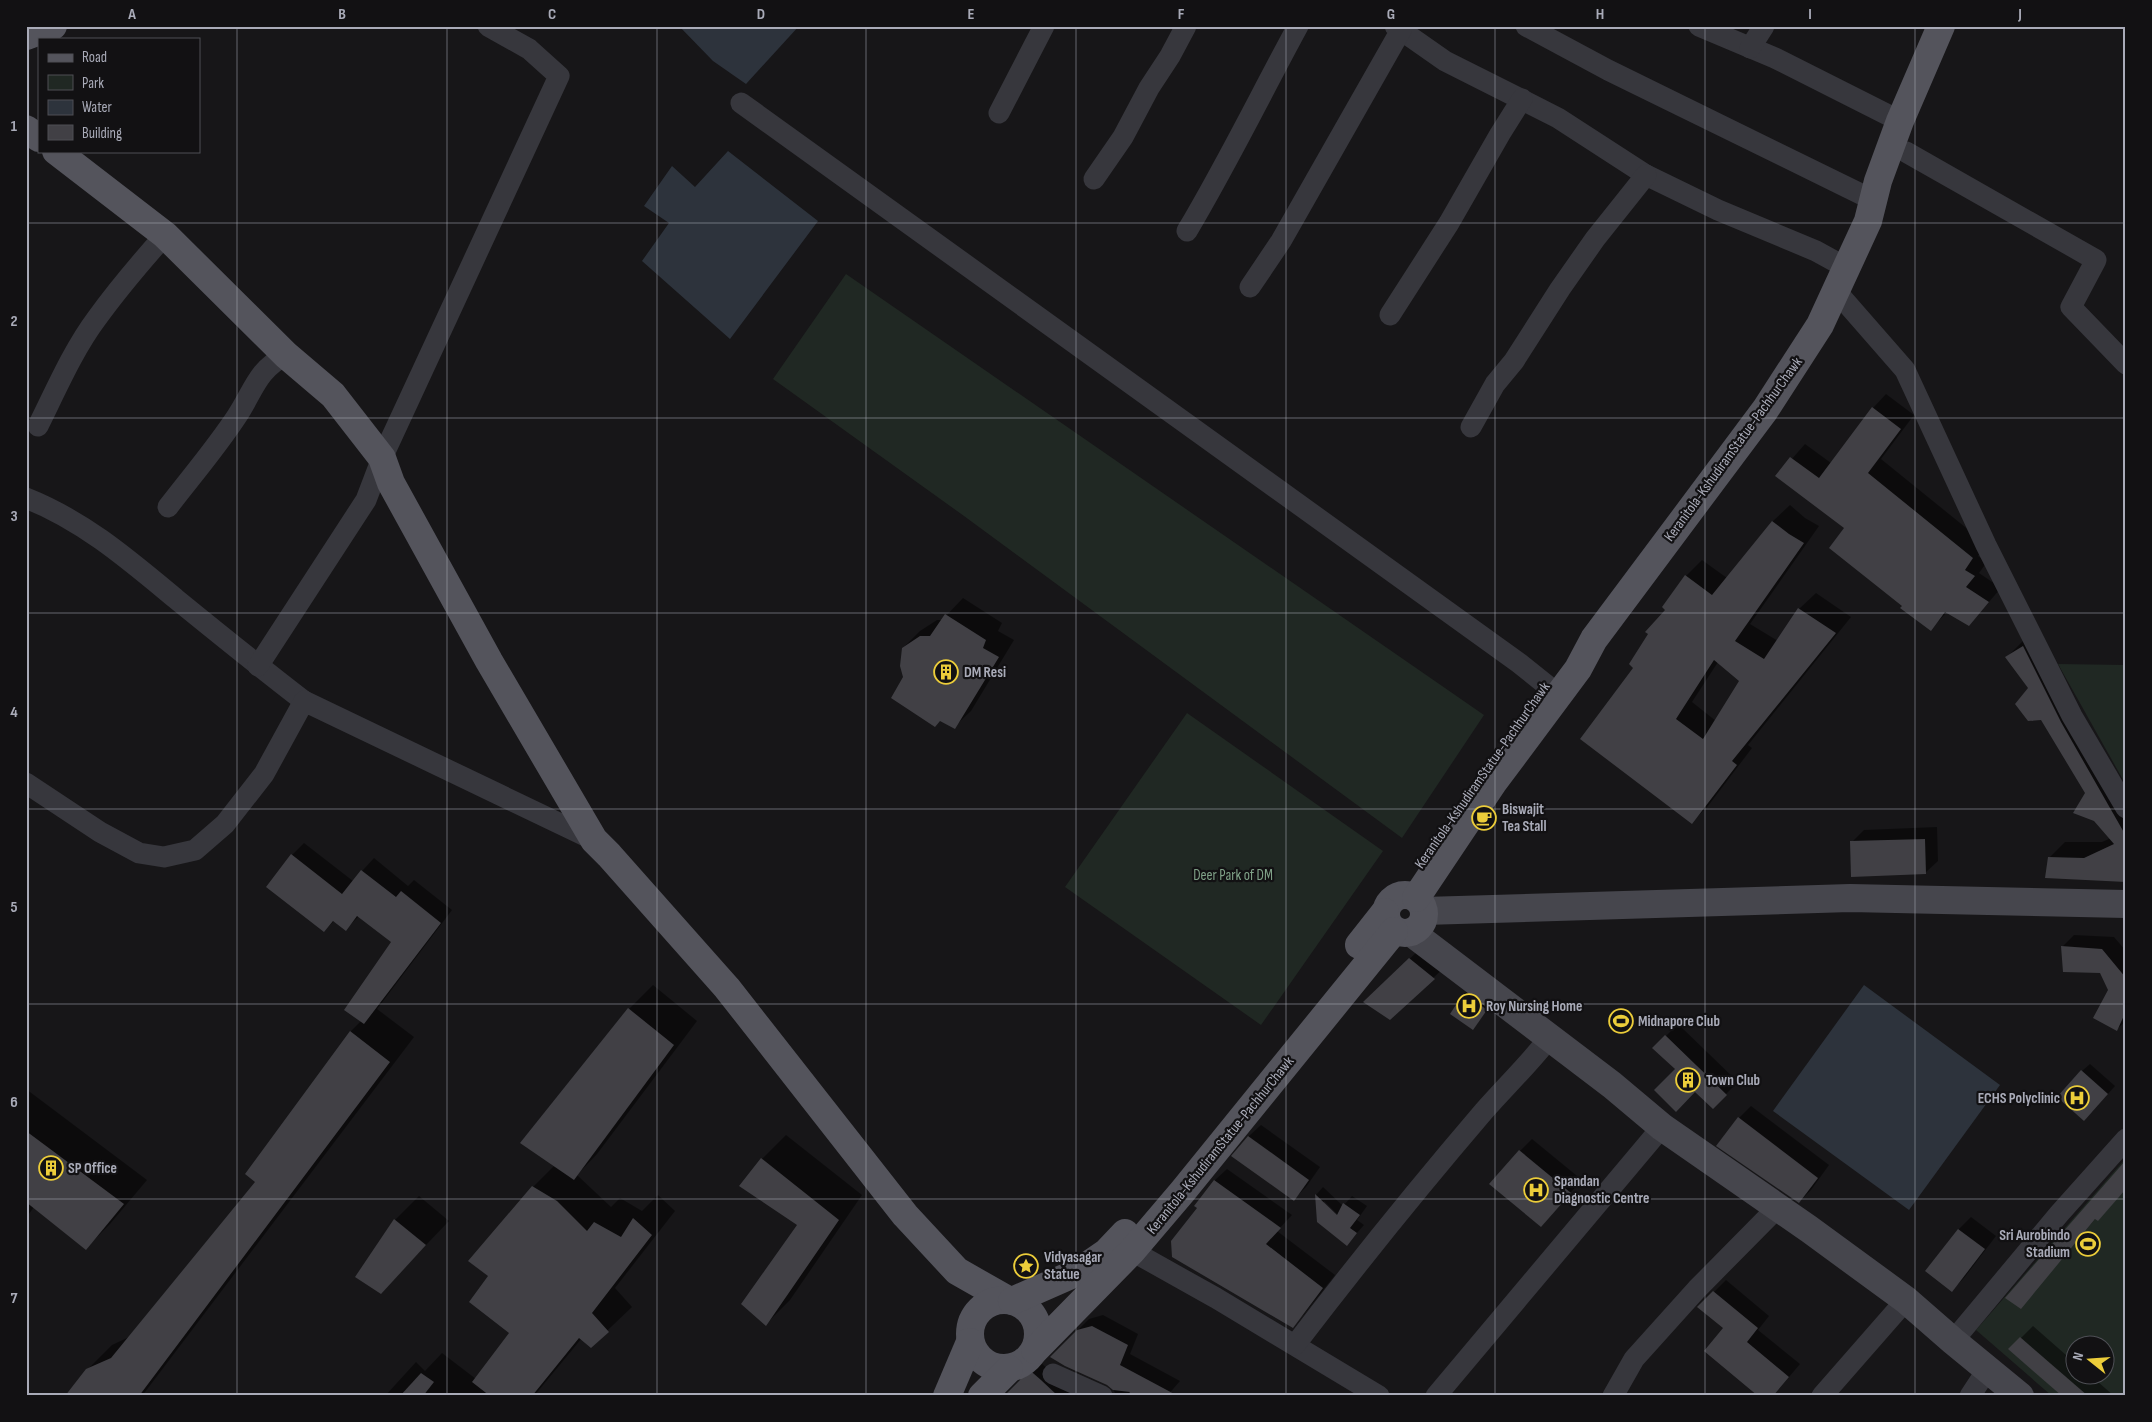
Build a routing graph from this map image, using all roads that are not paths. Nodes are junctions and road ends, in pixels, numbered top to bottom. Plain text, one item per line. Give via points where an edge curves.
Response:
1 (53, 26) edge
2 (488, 26) edge
3 (1044, 26) edge
4 (1186, 26) edge
5 (1298, 26) edge
6 (1526, 26) edge
7 (1699, 26) edge
8 (1764, 26) edge
9 (1941, 26) edge
10 (1959, 26) edge
11 (1398, 28) edge
12 (26, 36) edge
13 (1750, 48) junction
14 (1522, 100) junction
15 (741, 104) dead end
16 (999, 112) dead end
17 (1900, 121) junction
18 (26, 129) edge
19 (38, 137) edge
20 (57, 152) edge
21 (1906, 152) junction
22 (1646, 175) junction
23 (1094, 179) dead end
24 (1870, 210) junction
25 (1187, 231) dead end
26 (165, 235) junction
27 (1842, 280) junction
28 (1250, 287) dead end
29 (1390, 315) dead end
30 (286, 355) junction
31 (2126, 364) edge
32 (38, 426) dead end
33 (1471, 427) dead end
34 (382, 458) junction
35 (26, 498) edge
36 (168, 508) dead end
37 (258, 666) junction
38 (1552, 689) junction
39 (304, 701) junction
40 (26, 783) edge
41 (2126, 808) edge
42 (594, 840) junction
43 (2126, 904) edge
44 (1405, 913) junction
45 (1550, 1037) junction
46 (1662, 1128) junction
47 (2126, 1139) edge
48 (1778, 1207) junction
49 (1132, 1251) junction
50 (957, 1271) junction
51 (1010, 1300) junction
52 (1906, 1300) junction
53 (970, 1333) junction
54 (1953, 1341) junction
55 (1295, 1345) junction
56 (1035, 1350) junction
57 (1009, 1369) junction
58 (1987, 1370) junction
59 (1053, 1374) dead end
60 (947, 1396) edge
61 (982, 1396) edge
62 (1102, 1396) edge
63 (1379, 1396) edge
64 (1436, 1396) edge
65 (1612, 1396) edge
66 (1822, 1396) edge
67 (1970, 1396) edge
68 (2020, 1396) edge

1 - 12 main road
2 - 34 street via 529,49 559,76
3 - 16 street
4 - 23 street via 1123,137
5 - 25 street via 1218,179
6 - 24 street
7 - 13 street
8 - 13 street
9 - 17 main road, Keranitola-KshudiramStatue-PachhurChawk
10 - 21 main road, Keranitola-KshudiramStatue-PachhurChawk
11 - 14 street via 1445,60
11 - 28 street via 1281,241
13 - 17 street
14 - 22 street via 1558,118
14 - 29 street
15 - 38 street via 1505,652
17 - 24 main road, Keranitola-KshudiramStatue-PachhurChawk
18 - 19 main road
20 - 26 main road
21 - 24 main road, Keranitola-KshudiramStatue-PachhurChawk via 1891,186
21 - 31 street via 2096,260 2071,307
22 - 27 street via 1718,210 1816,251
22 - 33 street via 1560,289
24 - 27 main road, Keranitola-KshudiramStatue-PachhurChawk
26 - 30 main road
26 - 32 street via 96,319
27 - 38 main road, Keranitola-KshudiramStatue-PachhurChawk via 1820,325 1765,410 1594,639 1578,670
27 - 41 street via 1905,370 1986,545 2072,716
30 - 34 main road via 332,394
30 - 36 street via 263,371 238,416
34 - 37 street via 366,500
34 - 42 main road via 391,483 488,661
35 - 37 street via 54,509 117,550
37 - 39 street
38 - 44 main road, Keranitola-KshudiramStatue-PachhurChawk
39 - 40 street via 264,774 225,824 195,850 164,858 139,853 100,832
39 - 42 street
42 - 50 main road via 727,988 905,1215
43 - 44 street via 1850,898
44 - 45 street
44 - 49 main road, Keranitola-KshudiramStatue-PachhurChawk via 1196,1176
44 - 51 main road, Keranitola-KshudiramStatue-PachhurChawk via 1107,1252 1078,1272
45 - 46 street via 1612,1084
45 - 55 street via 1368,1248
46 - 48 street
46 - 64 street
47 - 54 street
48 - 52 street
48 - 65 street via 1634,1359
49 - 55 street
49 - 56 main road, Keranitola-KshudiramStatue-PachhurChawk
50 - 51 main road
50 - 53 main road
51 - 53 main road, Keranitola-KshudiramStatue-PachhurChawk via 992,1302 979,1310
51 - 56 main road via 1024,1306 1035,1318 1039,1334
52 - 54 street
52 - 66 street
53 - 57 main road via 975,1353 984,1363
53 - 60 main road, Keranitola-KshudiramStatue-PachhurChawk
54 - 58 street
55 - 63 street
56 - 57 main road, Keranitola-KshudiramStatue-PachhurChawk via 1024,1362
57 - 61 main road, Keranitola-KshudiramStatue-PachhurChawk
58 - 67 street
58 - 68 street
59 - 62 street

